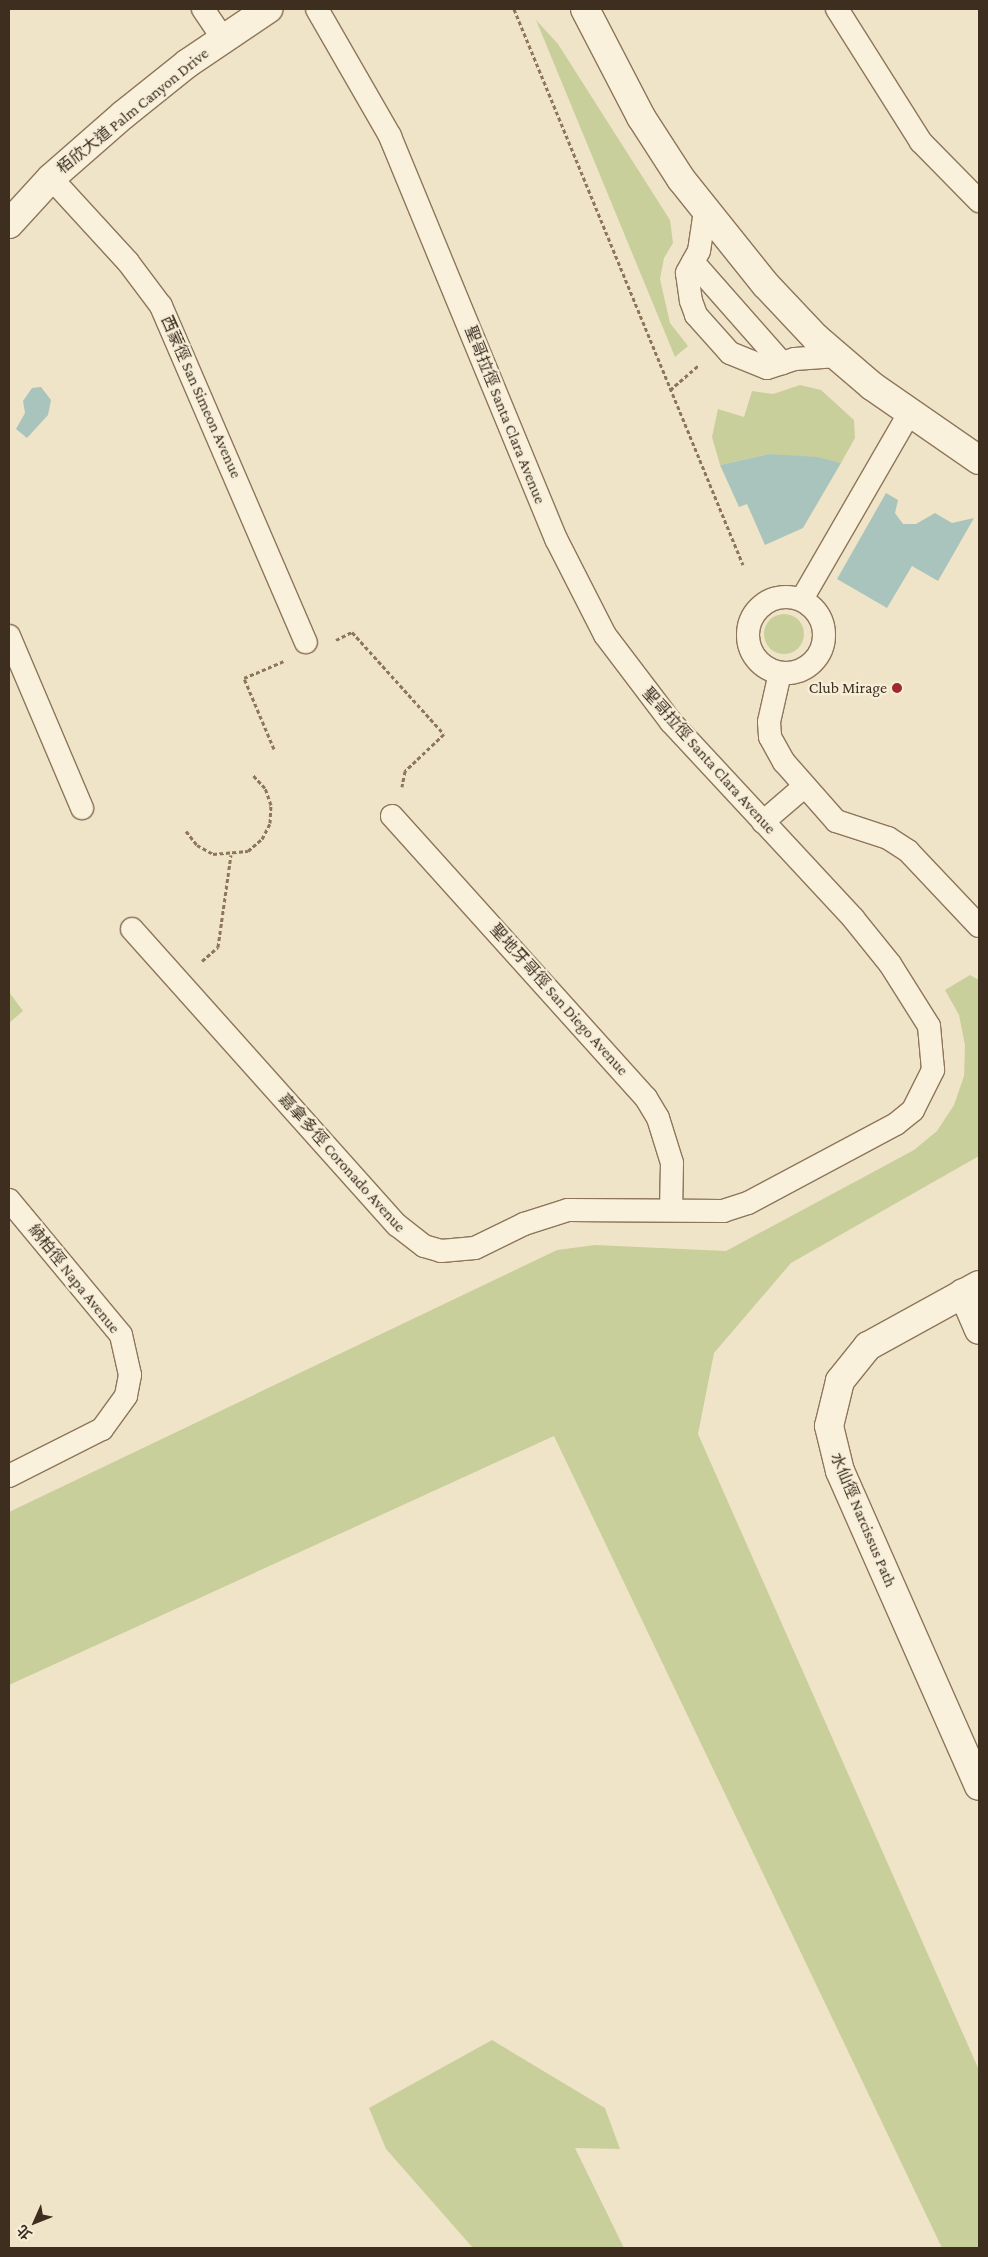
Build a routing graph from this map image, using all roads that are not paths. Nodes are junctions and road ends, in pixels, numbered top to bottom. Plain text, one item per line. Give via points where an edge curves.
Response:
1 (203, 9) edge
2 (268, 9) edge
3 (317, 9) edge
4 (574, 9) edge
5 (585, 9) edge
6 (836, 9) edge
7 (223, 39) junction
8 (605, 52) junction
9 (51, 178) junction
10 (979, 201) edge
11 (706, 211) junction
12 (9, 224) edge
13 (693, 262) junction
14 (837, 356) junction
15 (782, 363) junction
16 (910, 412) junction
17 (979, 460) edge
18 (802, 599) junction
19 (9, 636) edge
20 (308, 648) road end
21 (780, 673) junction
22 (805, 786) junction
23 (82, 808) dead end
24 (392, 816) dead end
25 (763, 822) junction
26 (979, 926) edge
27 (132, 929) dead end
28 (9, 1200) edge
29 (671, 1210) junction
30 (971, 1289) edge
31 (979, 1330) edge
32 (9, 1476) edge
33 (979, 1786) edge

1 - 7 lane
2 - 7 street, 栢欣大道 Palm Canyon Drive
3 - 25 lane, 聖哥拉徑 Santa Clara Avenue via 390,136 579,588 637,680
4 - 8 street
5 - 8 street
6 - 10 lane via 920,142
7 - 9 street, 栢欣大道 Palm Canyon Drive via 123,115
8 - 11 street via 641,117
9 - 12 street, 栢欣大道 Palm Canyon Drive
9 - 20 lane, 西蒙徑 San Simeon Avenue via 128,262 161,306
11 - 13 lane
11 - 14 street via 766,286
13 - 15 lane
13 - 15 lane via 687,278 692,306 702,322 734,356 767,368
14 - 15 lane via 795,358
14 - 16 street
16 - 17 street
16 - 18 lane
18 - 21 lane via 821,618 823,646 807,667
18 - 21 lane via 786,596 770,599 757,609 749,623 748,640 754,655 765,667
19 - 23 lane
21 - 22 lane via 769,722 770,736 784,762
22 - 25 lane
22 - 26 lane via 836,821 888,838 908,851
24 - 29 lane, 聖地牙哥徑 San Diego Avenue via 646,1098 658,1118 672,1163
25 - 29 lane, 聖哥拉徑 Santa Clara Avenue via 853,918 890,964 929,1026 933,1070 917,1104 896,1124 772,1192 723,1211
27 - 29 lane, 嘉拿多徑 Coronado Avenue via 398,1225 424,1246 441,1251 475,1248 539,1218 568,1210
28 - 32 lane, 納柏徑 Napa Avenue via 121,1335 130,1375 126,1396 102,1430
30 - 31 street
30 - 33 street, 水仙徑 Narcissus Path via 887,1335 852,1361 840,1381 829,1426 840,1471

